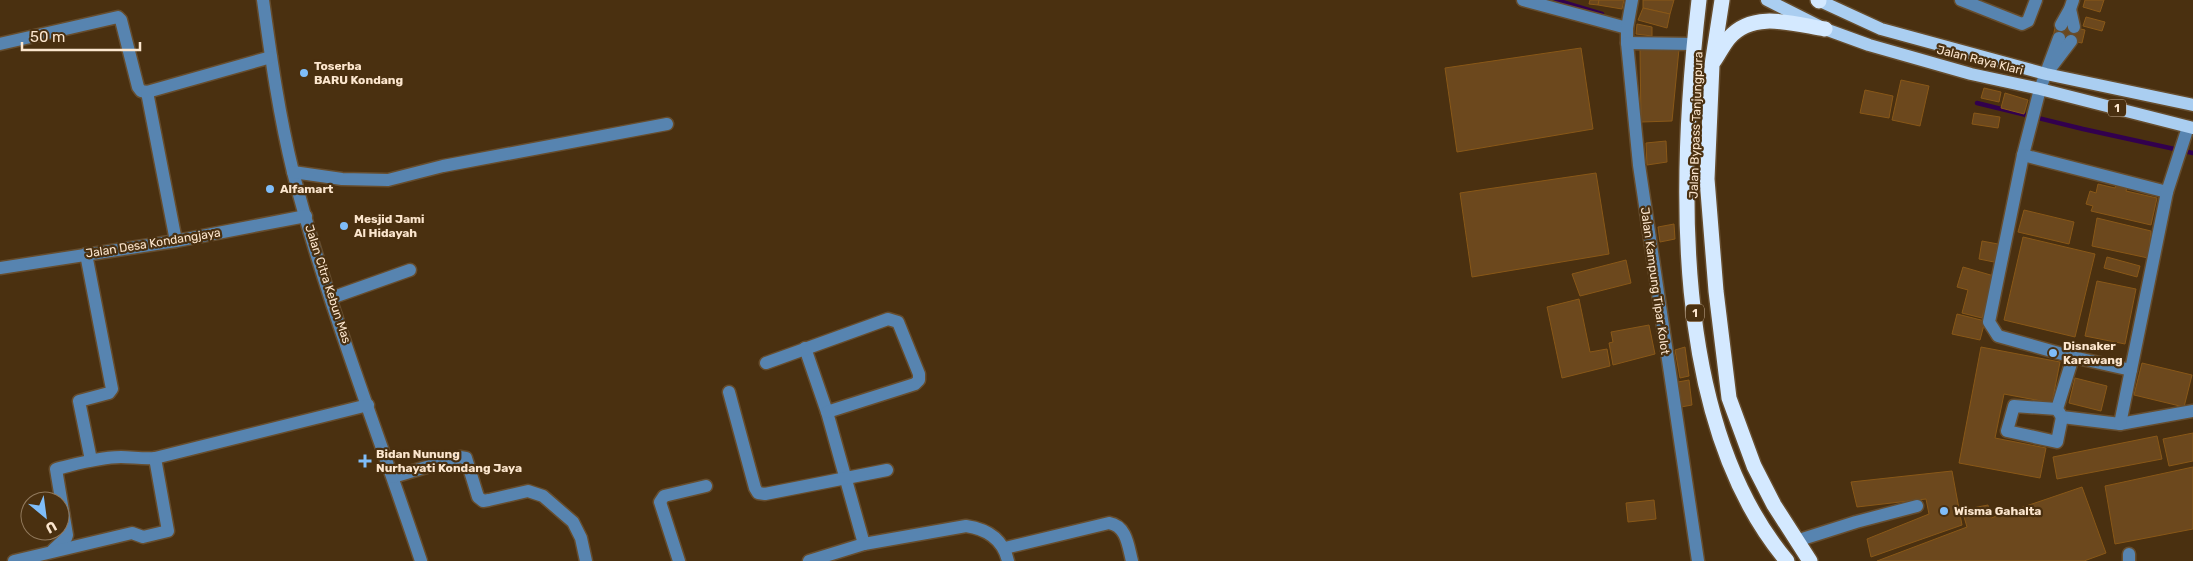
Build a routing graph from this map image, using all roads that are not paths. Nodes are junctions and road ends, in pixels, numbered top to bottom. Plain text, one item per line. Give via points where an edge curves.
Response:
1 (263, 0) edge
2 (1523, 0) edge
3 (1632, 0) edge
4 (1688, 0) edge
5 (1700, 0) edge
6 (1722, 0) edge
7 (1767, 0) edge
8 (1818, 0) edge
9 (1961, 0) edge
10 (2036, 0) edge
11 (2072, 5) edge
12 (2067, 26) dead end
13 (1627, 28) junction
14 (1825, 29) junction
15 (2065, 39) dead end
16 (1627, 43) junction
17 (0, 44) edge
18 (1694, 44) junction
19 (271, 57) junction
20 (1712, 65) junction
21 (2046, 74) junction
22 (2040, 89) junction
23 (147, 92) junction
24 (2193, 105) edge
25 (667, 124) dead end
26 (2190, 127) edge
27 (2023, 155) junction
28 (293, 172) junction
29 (2167, 192) junction
30 (306, 216) junction
31 (176, 241) junction
32 (86, 254) junction
33 (0, 268) edge
34 (410, 270) dead end
35 (331, 298) junction
36 (805, 348) junction
37 (2073, 357) junction
38 (766, 363) dead end
39 (2131, 370) junction
40 (729, 392) dead end
41 (368, 405) junction
42 (827, 412) junction
43 (2193, 412) edge
44 (2120, 424) junction
45 (155, 458) junction
46 (91, 460) junction
47 (887, 470) dead end
48 (393, 478) junction
49 (846, 480) junction
50 (706, 486) dead end
51 (1917, 506) dead end
52 (1796, 541) junction
53 (864, 544) junction
54 (1005, 548) junction
55 (53, 556) edge
56 (14, 561) edge
57 (420, 561) edge
58 (586, 561) edge
59 (680, 561) edge
60 (809, 561) edge
61 (1008, 561) edge
62 (1132, 561) edge
63 (1698, 561) edge
64 (1787, 561) edge
65 (1810, 561) edge

1 - 19 street, Jalan Citra Kebun Mas
2 - 13 street
3 - 13 street, Jalan Kampung Tipar Kolot
4 - 18 highway
5 - 18 highway, Jalan Bypass Tanjungpura / 1
6 - 20 highway, Jalan Bypass Tanjungpura / 1
7 - 14 main road, Jalan Raya Klari / 1
8 - 21 main road, Jalan Raya Klari / 1 via 1881,29
9 - 10 street via 2022,24 2028,21
11 - 12 street
13 - 16 street, Jalan Kampung Tipar Kolot
14 - 20 highway via 1772,21 1749,23 1730,37
14 - 22 main road, Jalan Raya Klari / 1 via 1953,69
15 - 21 street
16 - 18 street
16 - 63 street, Jalan Kampung Tipar Kolot via 1638,165
17 - 23 street via 118,17 138,87
18 - 64 highway, Jalan Bypass Tanjungpura / 1 via 1686,167 1687,220 1690,274 1705,380 1730,469 1753,511
19 - 23 street
19 - 28 street, Jalan Citra Kebun Mas
20 - 52 highway, Jalan Bypass Tanjungpura / 1 via 1707,179 1729,398 1754,466
21 - 22 street
21 - 24 main road, Jalan Raya Klari / 1
22 - 26 main road, Jalan Raya Klari / 1
22 - 27 street
23 - 31 street
25 - 28 street via 443,166 388,180 342,179
26 - 29 street
27 - 29 street
27 - 37 street via 1990,322 1998,336
28 - 30 street, Jalan Citra Kebun Mas
29 - 39 street
30 - 31 street, Jalan Desa Kondangjaya
30 - 35 street, Jalan Citra Kebun Mas
31 - 32 street, Jalan Desa Kondangjaya
32 - 33 street, Jalan Desa Kondangjaya
32 - 46 street via 112,388 110,392 79,402
34 - 35 street
35 - 41 street, Jalan Citra Kebun Mas
36 - 38 street
36 - 42 street
36 - 42 street via 888,319 894,320 898,322 919,374 915,384
37 - 39 street
37 - 44 street via 2060,413
39 - 44 street
40 - 49 street via 758,493
41 - 45 street
41 - 48 street, Jalan Citra Kebun Mas
42 - 49 street
43 - 44 street
45 - 46 street
45 - 55 street via 168,531 143,536 132,533
46 - 55 street via 56,469 67,535
47 - 49 street
48 - 57 street, Jalan Citra Kebun Mas
48 - 58 street via 460,457 466,458 478,498 489,500 528,491 543,496 573,522 581,538
49 - 53 street
50 - 59 street via 664,496 660,502
51 - 52 street
52 - 65 highway, Jalan Bypass Tanjungpura / 1
53 - 54 street via 966,526 988,533
53 - 60 street
54 - 61 street
54 - 62 street via 1109,523 1116,524 1124,533
55 - 56 street

